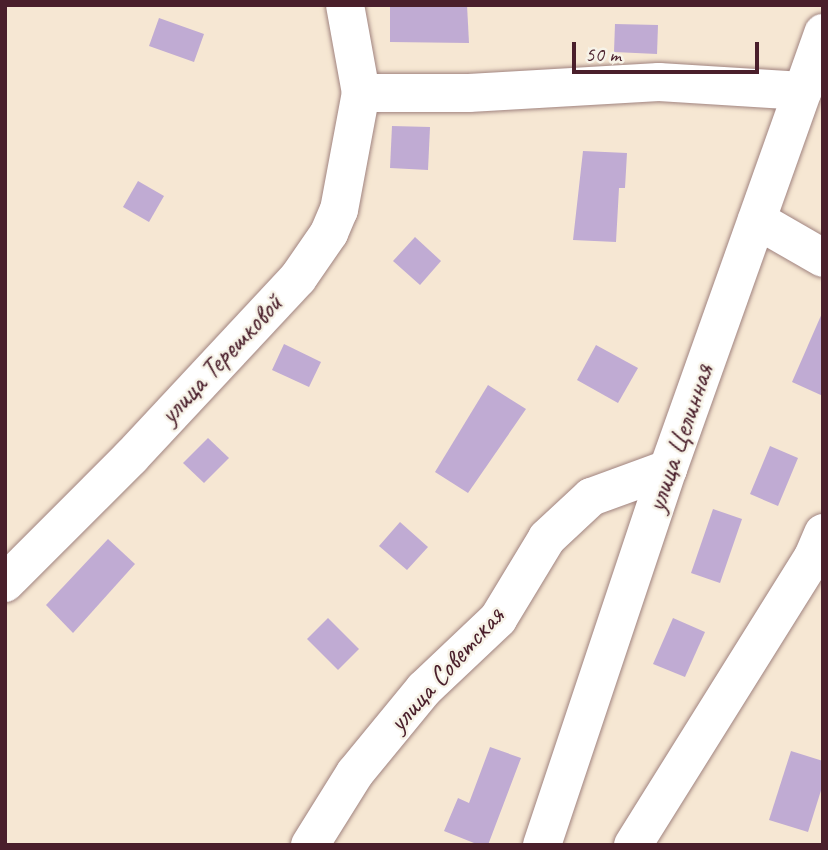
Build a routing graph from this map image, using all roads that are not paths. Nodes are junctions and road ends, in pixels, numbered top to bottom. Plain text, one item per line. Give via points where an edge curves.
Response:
1 (345, 5) edge
2 (823, 33) edge
3 (803, 91) junction
4 (361, 93) junction
5 (757, 220) junction
6 (823, 258) edge
7 (668, 469) junction
8 (823, 533) edge
9 (5, 583) edge
10 (544, 844) edge
11 (310, 845) edge
12 (633, 845) edge

1 - 4 street
2 - 3 street, улица Целинная
3 - 4 street via 659,82 469,93
3 - 5 street, улица Целинная
4 - 9 street, улица Терешковой via 339,209 329,233 298,278 131,457
5 - 6 street
5 - 7 street, улица Целинная
7 - 10 street, улица Целинная
7 - 11 street, улица Советская via 591,497 547,538 498,619 424,689 355,773
8 - 12 street via 813,557

